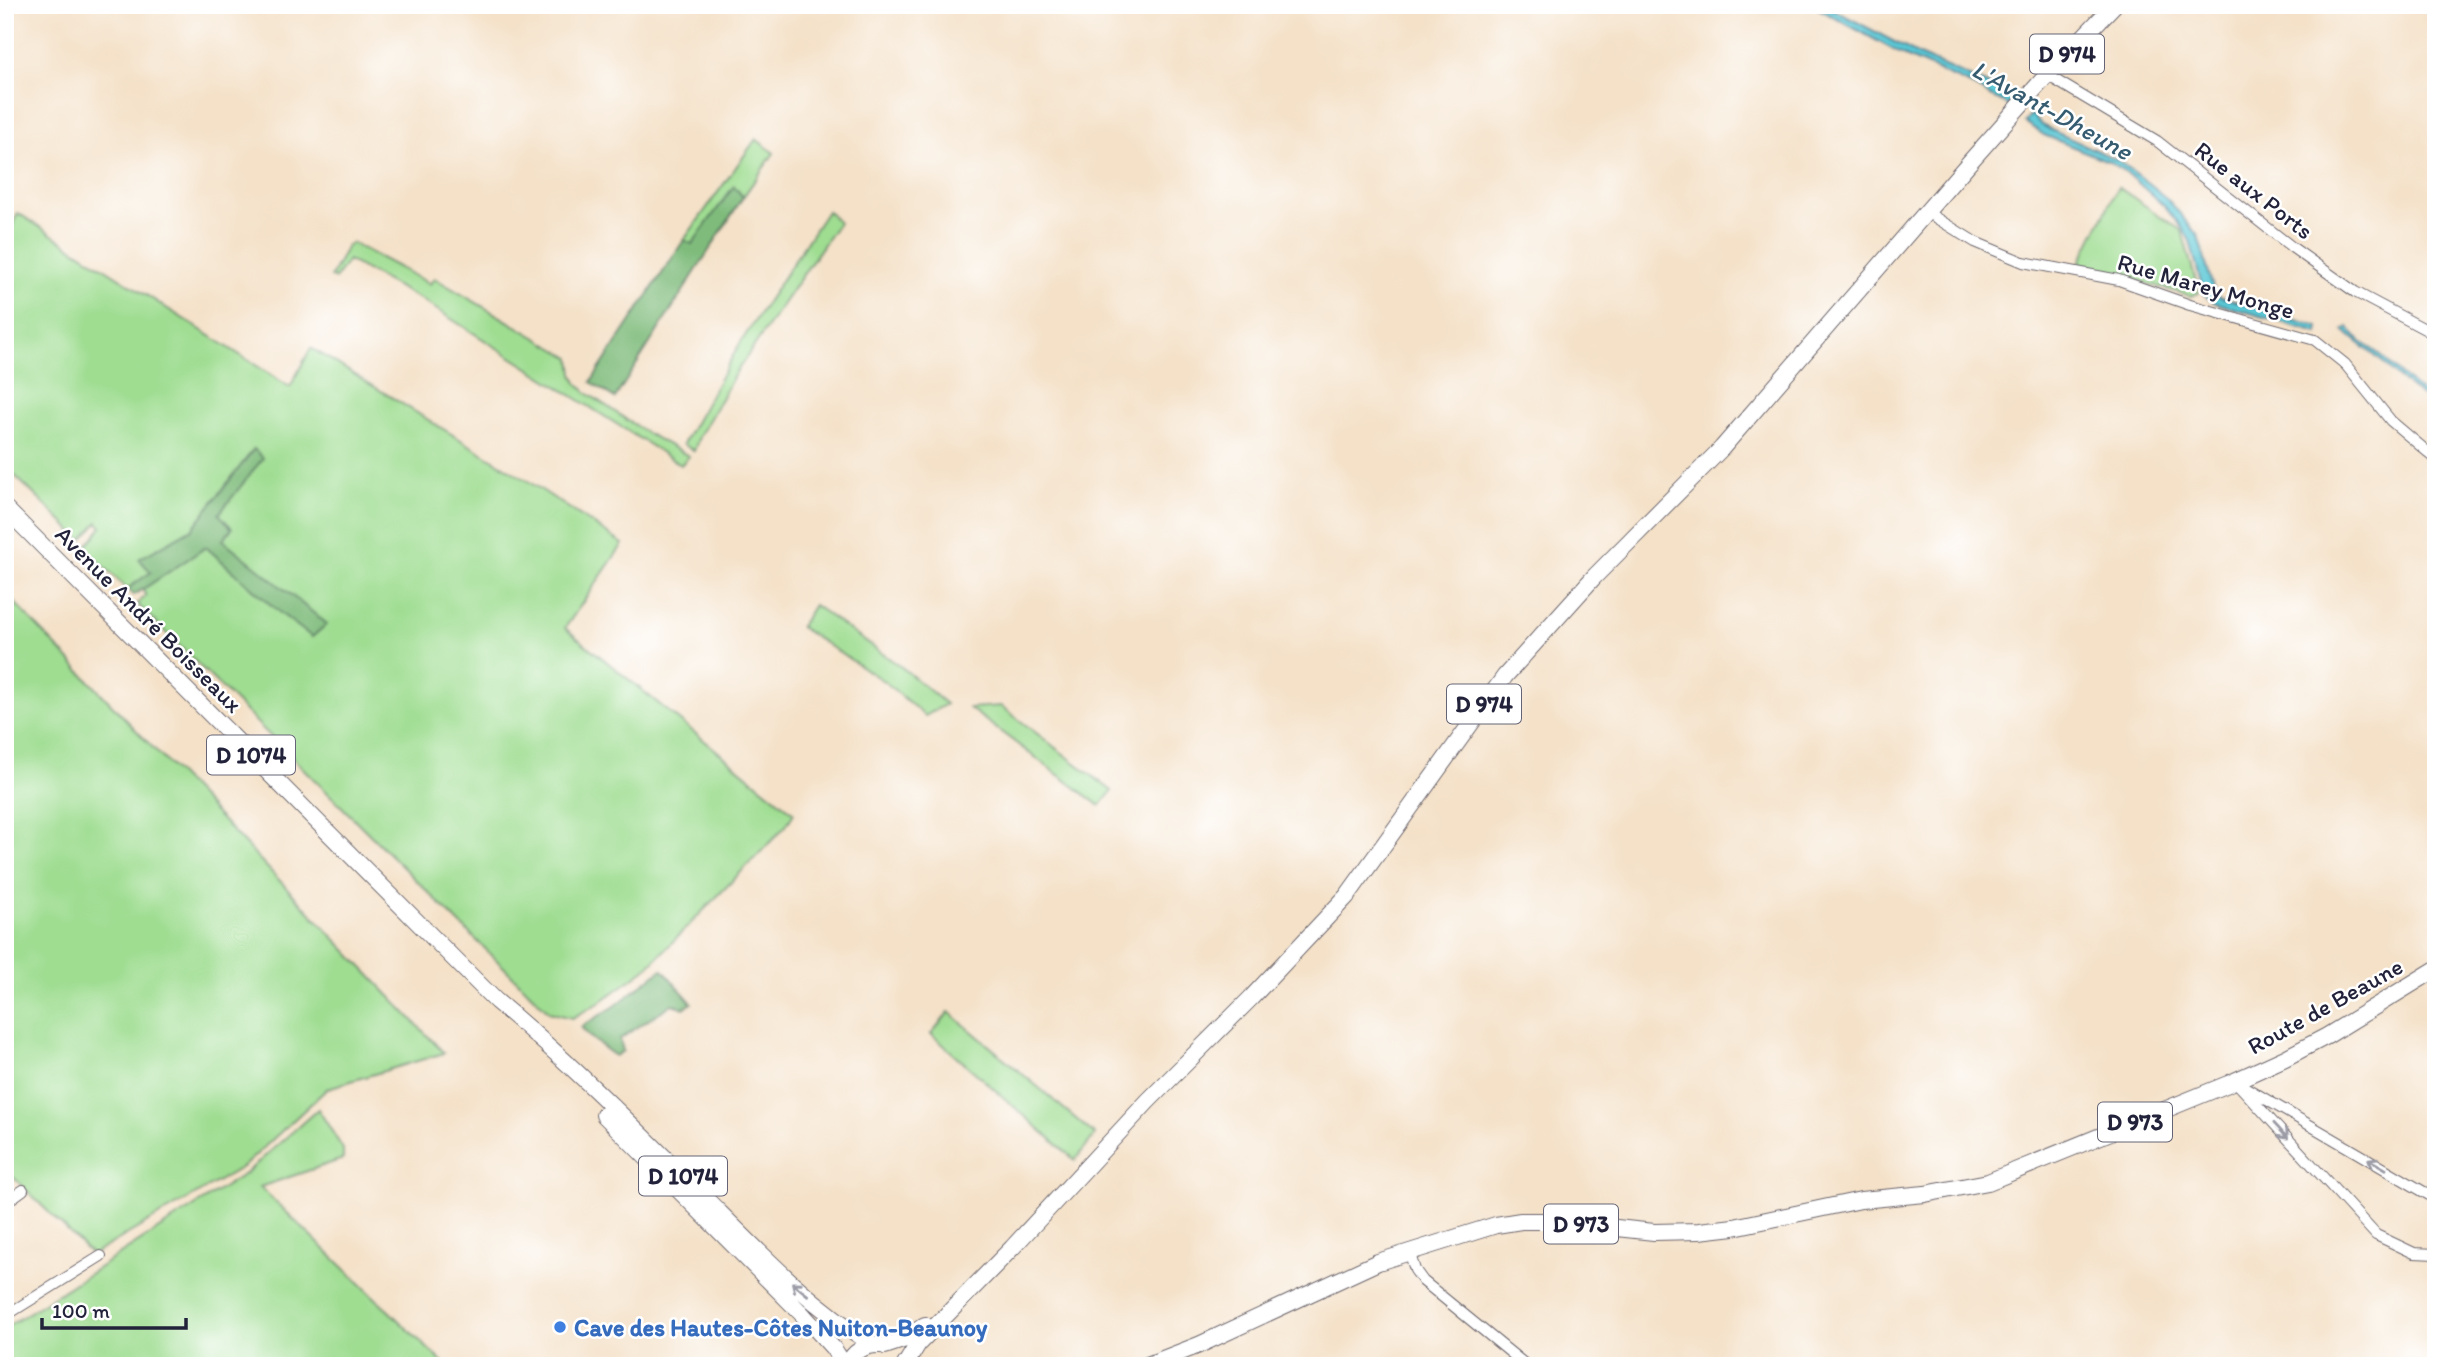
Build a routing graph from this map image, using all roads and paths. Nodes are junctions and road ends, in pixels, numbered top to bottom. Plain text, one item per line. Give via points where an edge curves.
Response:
1 (2115, 5) edge
2 (2048, 75) junction
3 (1928, 213) junction
4 (2436, 335) edge
5 (2436, 460) edge
6 (5, 508) edge
7 (2436, 969) edge
8 (496, 1001) junction
9 (2235, 1081) junction
10 (23, 1190) dead end
11 (2436, 1199) edge
12 (5, 1203) edge
13 (1409, 1251) junction
14 (2436, 1254) edge
15 (101, 1256) dead end
16 (963, 1296) junction
17 (5, 1316) edge
18 (880, 1345) junction
19 (905, 1365) edge
20 (846, 1366) edge
21 (1145, 1366) edge
22 (1527, 1366) edge

1 - 2 main road, D 974
2 - 3 main road, D 974
2 - 4 street, Rue aux Ports via 2157,141 2355,292
3 - 5 street, Rue Marey Monge via 1975,242 2023,262 2119,280 2315,340 2345,364 2391,421
3 - 16 main road, D 974 via 1722,448 1514,665 1347,896
6 - 8 main road, Avenue André Boisseaux / D 1074
7 - 9 main road, Route de Beaune / D 973 via 2305,1048
18 -> 8 main road, Avenue André Boisseaux / D 1074 via 826,1311 778,1272
8 - 20 main road, Avenue André Boisseaux / D 1074 via 804,1316
11 -> 9 street
9 - 13 main road, D 973 via 1968,1188 1861,1200 1699,1231 1654,1232 1521,1221
9 -> 14 street via 2376,1235 2414,1254
10 - 12 street
13 - 21 main road, D 973
13 - 22 street via 1423,1280
15 - 17 street
16 - 18 main road, D 974 via 913,1335
16 - 19 main road, D 974 via 918,1344
18 - 19 main road, Avenue André Boisseaux via 898,1353
18 - 20 main road via 856,1352

